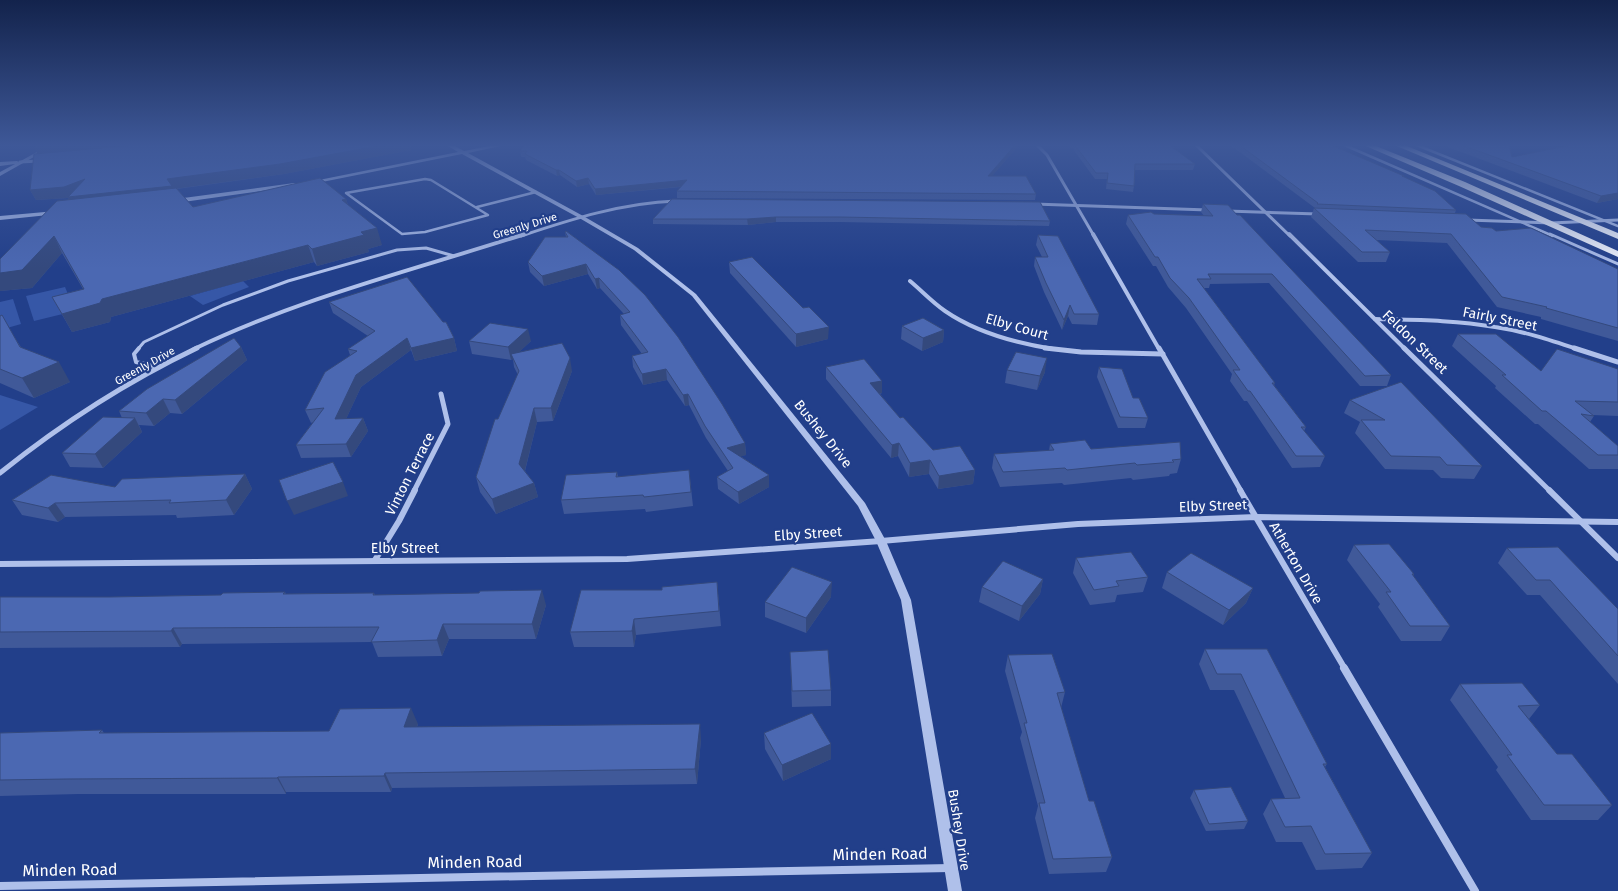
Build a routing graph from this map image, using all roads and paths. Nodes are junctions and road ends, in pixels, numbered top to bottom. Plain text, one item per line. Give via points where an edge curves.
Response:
1 (283, 186) edge
2 (379, 186) edge
3 (441, 186) edge
4 (524, 186) edge
5 (1065, 186) edge
6 (1239, 186) edge
7 (1438, 186) edge
8 (1462, 186) edge
9 (1496, 186) edge
10 (1518, 186) edge
11 (536, 192) junction
12 (174, 201) edge
13 (682, 201) edge
14 (1027, 204) edge
15 (1076, 204) junction
16 (477, 207) junction
17 (1209, 210) edge
18 (1219, 210) edge
19 (67, 212) edge
20 (1266, 212) junction
21 (1325, 215) edge
22 (0, 218) edge
23 (583, 218) junction
24 (1461, 220) edge
25 (1618, 220) edge
26 (1606, 221) junction
27 (1523, 222) junction
28 (1551, 223) junction
29 (1586, 223) junction
30 (1618, 226) edge
31 (1618, 236) edge
32 (1618, 254) edge
33 (454, 256) junction
34 (1618, 264) edge
35 (910, 281) dead end
36 (1375, 319) junction
37 (1163, 354) junction
38 (1618, 362) edge
39 (158, 368) junction
40 (441, 394) dead end
41 (0, 474) edge
42 (1256, 517) junction
43 (1580, 520) junction
44 (1618, 522) edge
45 (881, 541) junction
46 (1618, 558) edge
47 (375, 560) junction
48 (0, 564) edge
49 (951, 868) junction
50 (0, 886) edge
51 (955, 891) edge
52 (1475, 891) edge

1 - 12 street
2 - 16 lane via 346,192 402,234 425,232 488,215
3 - 16 lane
4 - 11 street, Bushey Drive
5 - 15 street, Atherton Drive
6 - 20 street, Feldon Street
7 - 27 lane
8 - 28 main road
9 - 29 main road
10 - 26 lane
11 - 16 lane
11 - 23 street, Bushey Drive
13 - 23 street, Greenly Drive via 626,206
14 - 15 street
15 - 17 street
15 - 37 street, Atherton Drive
18 - 20 street
19 - 22 street
20 - 21 street
20 - 36 street, Feldon Street
23 - 33 street, Greenly Drive
23 - 45 street, Bushey Drive via 636,249 694,294 862,505
24 - 27 street
25 - 26 street
26 - 29 street
26 - 30 lane
27 - 28 street
27 - 34 lane
28 - 29 street
28 - 32 main road
29 - 31 main road
33 - 39 street, Greenly Drive via 295,305
33 - 39 lane via 434,248 397,250 288,281 223,305 144,342 134,354 136,362
35 - 37 street, Elby Court via 949,314 1008,340 1084,354
36 - 38 street, Fairly Street via 1449,320 1499,327
36 - 43 street, Feldon Street
37 - 42 street, Atherton Drive
39 - 41 street, Greenly Drive via 70,420
40 - 47 street, Vinton Terrace via 448,424 399,521
42 - 43 street, Elby Street
42 - 45 street, Elby Street via 1078,524
42 - 52 street, Atherton Drive
43 - 44 street, Elby Street
43 - 46 street, Feldon Street
45 - 47 street, Elby Street via 627,559
45 - 49 street, Bushey Drive via 906,600
47 - 48 street, Elby Street
49 - 50 street, Minden Road
49 - 51 street, Bushey Drive

